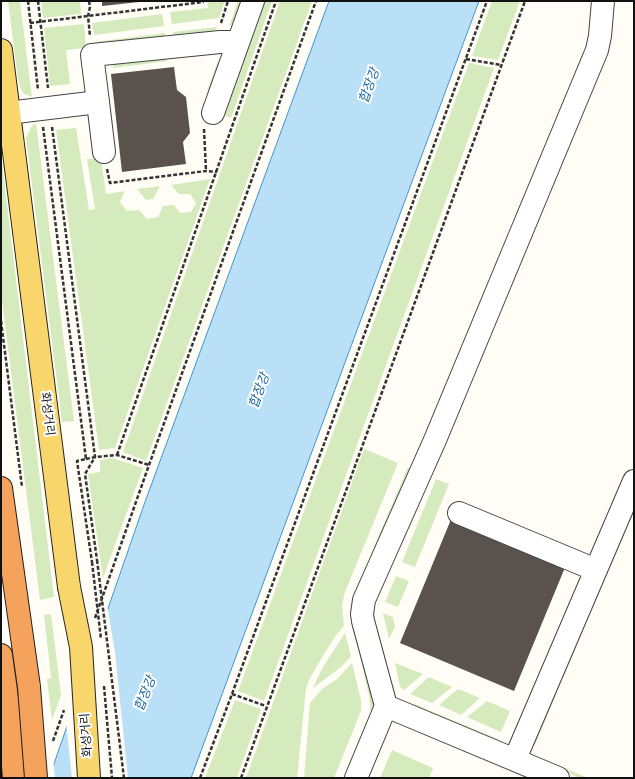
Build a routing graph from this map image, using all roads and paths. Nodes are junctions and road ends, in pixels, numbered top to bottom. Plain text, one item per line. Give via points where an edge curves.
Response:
1 (28, 1) edge
2 (38, 1) edge
3 (89, 1) edge
4 (203, 1) edge
5 (253, 1) edge
6 (276, 1) edge
7 (316, 1) edge
8 (487, 1) edge
9 (525, 1) edge
10 (603, 1) edge
11 (88, 16) junction
12 (41, 21) junction
13 (30, 23) junction
14 (238, 42) junction
15 (1, 50) edge
16 (92, 55) junction
17 (466, 59) junction
18 (501, 65) junction
19 (98, 102) junction
20 (45, 109) junction
21 (8, 113) junction
22 (212, 113) dead end
23 (104, 152) joint
24 (217, 172) junction
25 (117, 455) junction
26 (95, 457) junction
27 (86, 459) junction
28 (149, 465) junction
29 (634, 481) edge
30 (1, 488) edge
31 (459, 513) dead end
32 (92, 562) dead end
33 (596, 570) junction
34 (93, 625) dead end
35 (1, 655) edge
36 (232, 694) junction
37 (66, 704) dead end
38 (266, 706) junction
39 (386, 706) junction
40 (52, 743) dead end
41 (514, 760) junction
42 (14, 778) edge
43 (36, 778) edge
44 (89, 778) edge
45 (124, 778) edge
46 (200, 778) edge
47 (241, 778) edge
48 (356, 778) edge
49 (558, 778) edge

1 - 13 path
2 - 12 path
3 - 11 path
4 - 11 path
5 - 14 street
6 - 24 path
7 - 28 path
8 - 17 path
9 - 18 path
10 - 39 street via 597,50 438,432 364,600 363,621
11 - 12 path
11 - 16 path
12 - 13 path
12 - 20 path
13 - 20 path
14 - 16 street
14 - 22 street
15 - 21 main road, 화성거리
16 - 19 street
17 - 18 path
17 - 36 path
18 - 38 path
19 - 20 street
19 - 23 street
20 - 21 street
20 - 26 path
20 - 27 path
21 - 44 main road, 화성거리, bridge via 69,587 81,647
23 - 24 path via 110,183 206,171
24 - 25 path
25 - 26 path
25 - 28 path
26 - 27 path
26 - 45 path, bridge via 85,474
27 - 32 path via 77,461
28 - 34 path
29 - 33 street
30 - 43 highway, bridge via 29,687
31 - 33 street
33 - 41 street
35 - 42 highway
36 - 38 path
36 - 46 path
37 - 40 path
38 - 47 path
39 - 41 street
39 - 48 street
41 - 49 street

